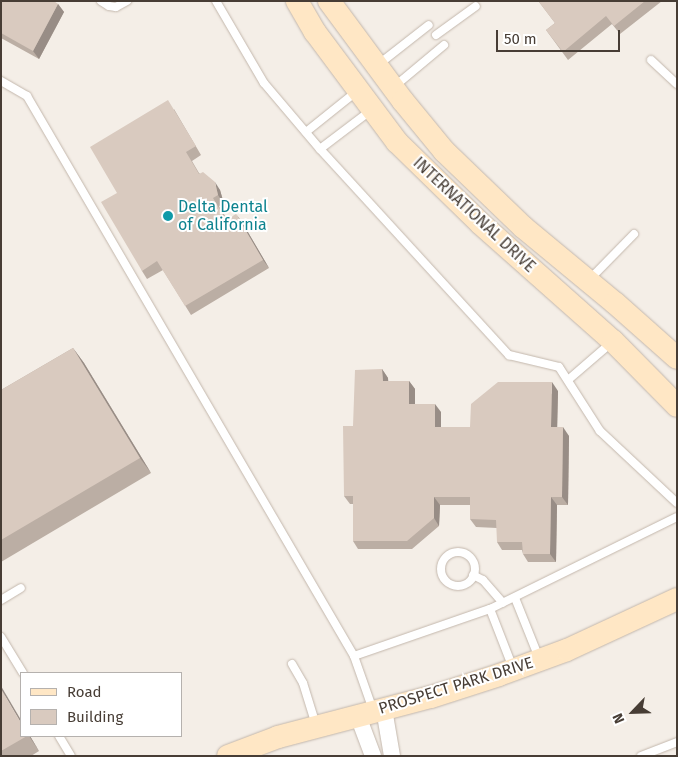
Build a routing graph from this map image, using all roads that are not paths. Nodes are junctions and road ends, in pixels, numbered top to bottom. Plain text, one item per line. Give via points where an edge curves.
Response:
1 (101, 1) edge
2 (127, 1) edge
3 (216, 1) edge
4 (297, 1) edge
5 (306, 1) edge
6 (329, 1) edge
7 (476, 6) dead end
8 (429, 25) dead end
9 (436, 35) dead end
10 (444, 45) dead end
11 (651, 60) dead end
12 (377, 65) junction
13 (1, 81) edge
14 (677, 84) edge
15 (394, 88) junction
16 (359, 90) junction
17 (373, 109) junction
18 (306, 132) junction
19 (320, 149) junction
20 (482, 188) junction
21 (634, 234) dead end
22 (588, 280) junction
23 (613, 341) junction
24 (677, 358) edge
25 (568, 380) junction
26 (677, 406) edge
27 (677, 503) edge
28 (677, 517) edge
29 (473, 575) junction
30 (21, 588) dead end
31 (515, 598) junction
32 (677, 599) edge
33 (1, 600) edge
34 (503, 604) junction
35 (490, 609) junction
36 (1, 637) edge
37 (354, 656) junction
38 (540, 660) junction
39 (292, 664) dead end
40 (514, 670) junction
41 (22, 672) edge
42 (372, 713) junction
43 (317, 727) junction
44 (60, 737) edge
45 (677, 742) edge
46 (71, 756) edge
47 (228, 756) edge
48 (373, 756) edge
49 (392, 756) edge
50 (641, 756) edge

1 - 2 lane via 116,7
3 - 18 lane via 264,83
4 - 16 main road, INTERNATIONAL DRIVE via 315,32
5 - 15 main road via 360,70 386,88
6 - 12 main road, INTERNATIONAL DRIVE
7 - 9 lane
8 - 12 lane
10 - 15 lane
11 - 14 lane
12 - 15 main road, INTERNATIONAL DRIVE
13 - 37 lane via 27,96
15 - 20 main road, INTERNATIONAL DRIVE via 444,151
16 - 17 main road, INTERNATIONAL DRIVE
16 - 18 lane
16 - 20 main road via 394,112 451,174 467,184
17 - 19 lane
17 - 23 main road, INTERNATIONAL DRIVE via 398,142 481,224
18 - 19 lane
19 - 25 lane via 509,355 560,367
20 - 22 main road, INTERNATIONAL DRIVE
21 - 22 lane
22 - 24 main road, INTERNATIONAL DRIVE
23 - 25 lane
23 - 26 main road, INTERNATIONAL DRIVE
25 - 27 lane via 600,431
28 - 31 lane
29 - 29 lane via 474,565 467,554 454,552 443,559 441,572 448,583 461,585
29 - 34 lane via 483,580
30 - 33 lane
31 - 34 lane
31 - 38 lane
32 - 38 main road, PROSPECT PARK DRIVE
34 - 35 lane
35 - 37 lane
35 - 40 lane
36 - 41 lane
37 - 42 lane
38 - 40 main road, PROSPECT PARK DRIVE
39 - 43 lane via 303,683
40 - 42 main road, PROSPECT PARK DRIVE
42 - 43 main road, PROSPECT PARK DRIVE
42 - 48 street
42 - 49 street
43 - 47 main road, PROSPECT PARK DRIVE via 278,737
44 - 46 lane
45 - 50 lane

